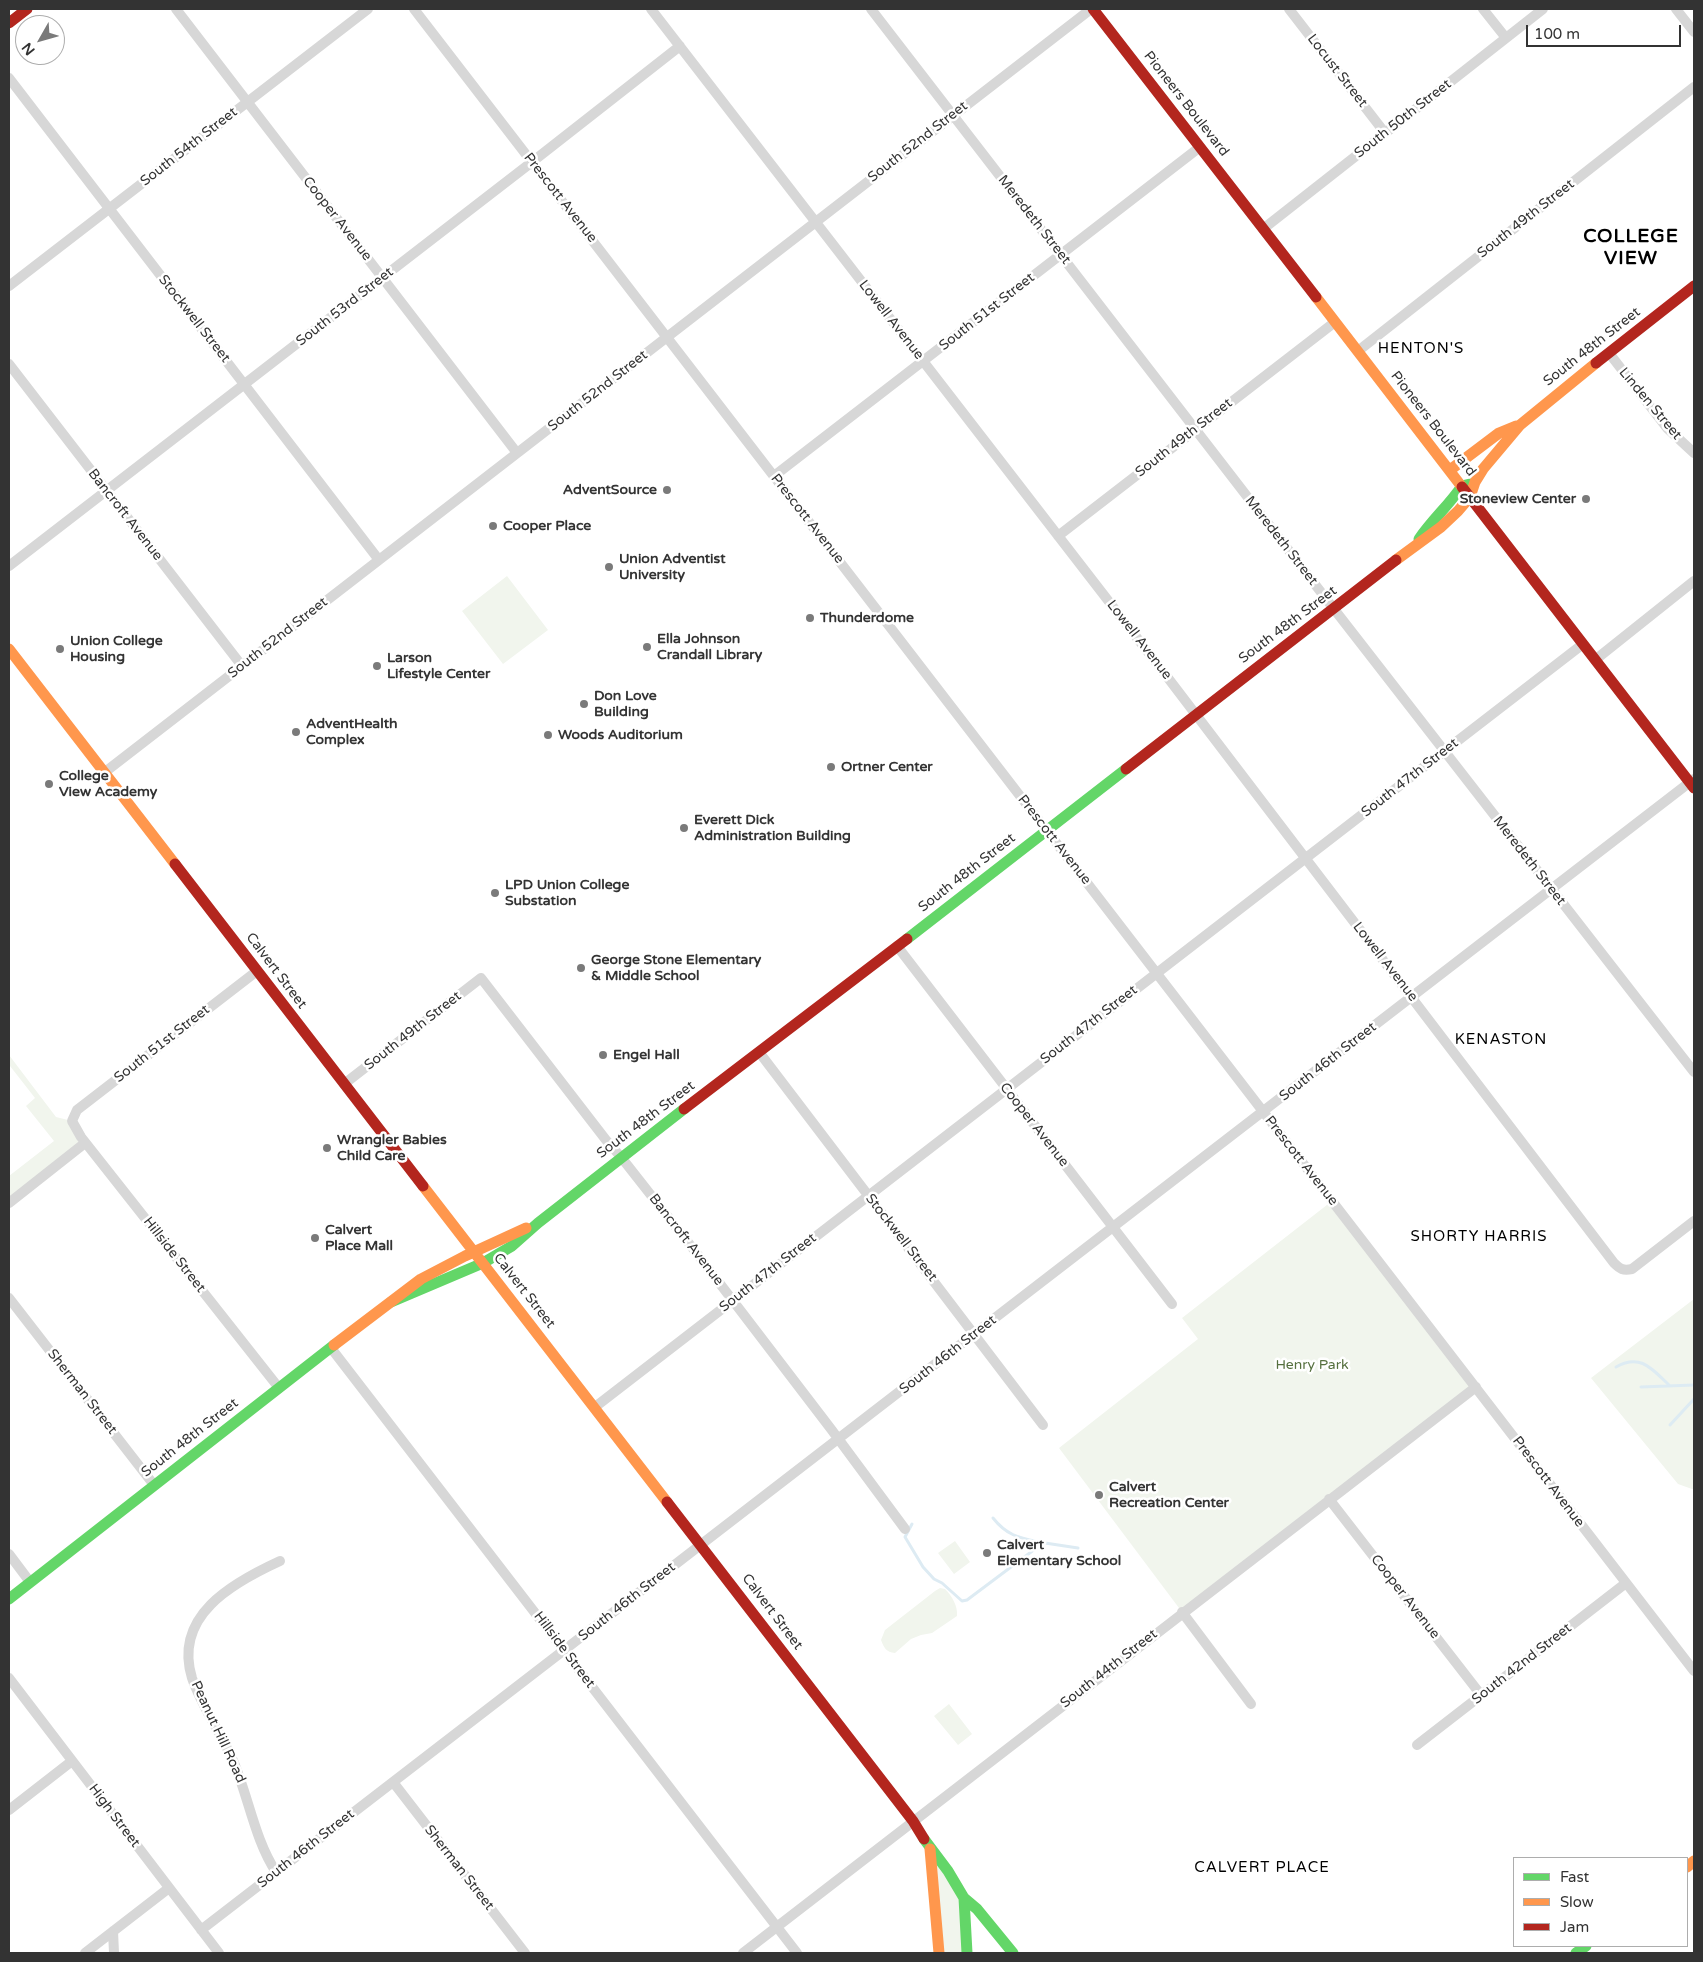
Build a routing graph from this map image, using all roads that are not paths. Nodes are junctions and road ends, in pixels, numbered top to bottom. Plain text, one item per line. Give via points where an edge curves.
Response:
1 (27, 9) edge
2 (176, 9) edge
3 (368, 9) edge
4 (414, 9) edge
5 (651, 9) edge
6 (870, 9) edge
7 (1092, 9) edge
8 (1289, 9) edge
9 (1483, 9) edge
10 (1543, 9) edge
11 (1676, 9) edge
12 (9, 23) edge
13 (1694, 32) edge
14 (1506, 38) junction
15 (680, 46) junction
16 (9, 78) edge
17 (1694, 88) edge
18 (247, 102) junction
19 (953, 115) junction
20 (1385, 133) junction
21 (1200, 148) junction
22 (532, 162) junction
23 (109, 208) junction
24 (815, 222) junction
25 (1263, 229) junction
26 (1061, 255) junction
27 (383, 278) junction
28 (9, 286) edge
29 (1694, 286) edge
30 (1335, 322) junction
31 (667, 338) junction
32 (1358, 352) junction
33 (1609, 353) junction
34 (922, 362) junction
35 (9, 364) edge
36 (245, 384) junction
37 (1520, 425) junction
38 (1195, 430) junction
39 (518, 453) junction
40 (1694, 453) edge
41 (1450, 470) junction
42 (774, 476) junction
43 (1475, 482) junction
44 (1462, 486) junction
45 (106, 491) junction
46 (1470, 497) junction
47 (1058, 536) junction
48 (1414, 546) junction
49 (379, 560) junction
50 (9, 566) edge
51 (1694, 581) edge
52 (1334, 609) junction
53 (1583, 644) junction
54 (9, 648) edge
55 (1595, 660) junction
56 (242, 666) junction
57 (1196, 715) junction
58 (1444, 752) junction
59 (105, 772) junction
60 (1693, 783) edge
61 (1046, 830) junction
62 (1306, 859) junction
63 (1551, 890) junction
64 (897, 946) junction
65 (257, 971) junction
66 (1157, 974) junction
67 (481, 978) joint
68 (1412, 997) junction
69 (759, 1052) junction
70 (1694, 1072) edge
71 (344, 1084) junction
72 (1007, 1089) junction
73 (1263, 1111) junction
74 (72, 1121) joint
75 (85, 1143) junction
76 (621, 1157) junction
77 (869, 1196) junction
78 (9, 1203) edge
79 (1694, 1221) edge
80 (538, 1223) junction
81 (1113, 1227) junction
82 (475, 1253) junction
83 (484, 1263) junction
84 (9, 1298) edge
85 (732, 1300) junction
86 (390, 1302) junction
87 (1172, 1304) dead end
88 (975, 1334) junction
89 (331, 1348) junction
90 (1476, 1387) junction
91 (279, 1388) junction
92 (595, 1407) junction
93 (1043, 1425) dead end
94 (838, 1439) junction
95 (154, 1485) junction
96 (1329, 1499) junction
97 (905, 1530) dead end
98 (701, 1544) junction
99 (9, 1554) edge
100 (280, 1561) dead end
101 (30, 1582) junction
102 (1626, 1583) junction
103 (9, 1599) edge
104 (1182, 1612) junction
105 (564, 1650) junction
106 (1694, 1671) edge
107 (9, 1678) edge
108 (1481, 1696) junction
109 (1250, 1704) dead end
110 (1417, 1745) dead end
111 (72, 1761) junction
112 (393, 1782) junction
113 (9, 1810) edge
114 (913, 1821) junction
115 (930, 1848) junction
116 (276, 1872) junction
117 (169, 1888) junction
118 (964, 1898) junction
119 (777, 1927) junction
120 (201, 1930) junction
121 (113, 1931) junction
122 (84, 1953) edge
123 (114, 1953) edge
124 (219, 1953) edge
125 (525, 1953) edge
126 (742, 1953) edge
127 (797, 1953) edge
128 (938, 1953) edge
129 (967, 1953) edge
130 (1013, 1953) edge

1 - 12 main road
2 - 18 street, Cooper Avenue
3 - 18 street, South 54th Street
4 - 22 street, Prescott Avenue
5 - 15 street, Lowell Avenue
6 - 19 street, Meredeth Street
7 - 19 street, South 52nd Street
7 - 21 main road, Pioneers Boulevard
8 - 20 street, Locust Street
9 - 14 street
10 - 14 street, South 50th Street
11 - 13 street
14 - 20 street, South 50th Street
15 - 22 street, South 53rd Street
15 - 24 street, Lowell Avenue
16 - 23 street, Stockwell Street
17 - 32 street, South 49th Street
18 - 23 street, South 54th Street
18 - 27 street, Cooper Avenue
19 - 24 street, South 52nd Street
19 - 26 street, Meredeth Street
20 - 25 street, South 50th Street
21 - 25 main road, Pioneers Boulevard
21 - 26 street, South 51st Street
22 - 27 street, South 53rd Street
22 - 31 street, Prescott Avenue
23 - 28 street, South 54th Street
23 - 36 street, Stockwell Street
24 - 31 street, South 52nd Street
24 - 34 street, Lowell Avenue
25 - 30 main road, Pioneers Boulevard
26 - 34 street, South 51st Street
26 - 38 street, Meredeth Street
27 - 36 street, South 53rd Street
27 - 39 street, Cooper Avenue
29 - 33 main road, South 48th Street
30 - 32 main road, Pioneers Boulevard
30 - 38 street, South 49th Street
31 - 39 street, South 52nd Street
31 - 42 street, Prescott Avenue
32 - 41 main road, Pioneers Boulevard
33 - 37 main road, South 48th Street
33 - 40 street, Linden Street via 1667,428
34 - 42 street, South 51st Street
34 - 47 street, Lowell Avenue
35 - 45 street, Bancroft Avenue
36 - 45 street, South 53rd Street
36 - 49 street, Stockwell Street
37 - 41 main road via 1499,433
37 - 43 main road, South 48th Street
38 - 47 street, South 49th Street
38 - 52 street, Meredeth Street
39 - 49 street, South 52nd Street
41 - 44 main road, Pioneers Boulevard
42 - 61 street, Prescott Avenue
43 - 44 main road
43 - 46 main road, South 48th Street
44 - 46 main road, Pioneers Boulevard
44 - 48 main road, South 48th Street
45 - 50 street, South 53rd Street
45 - 56 street, Bancroft Avenue
46 - 48 main road, South 48th Street via 1440,527
46 - 53 main road, Pioneers Boulevard
47 - 57 street, Lowell Avenue
48 - 52 main road, South 48th Street
49 - 56 street, South 52nd Street
51 - 55 street
52 - 57 main road, South 48th Street
52 - 58 street, Meredeth Street
53 - 55 main road, Pioneers Boulevard
53 - 58 street, South 47th Street
54 - 59 main road, Calvert Street
55 - 60 main road, Pioneers Boulevard
56 - 59 street, South 52nd Street
57 - 61 main road, South 48th Street
57 - 62 street, Lowell Avenue
58 - 62 street, South 47th Street
58 - 63 street, Meredeth Street
59 - 65 main road, Calvert Street
60 - 63 street, South 46th Street
61 - 64 main road, South 48th Street
61 - 66 street, Prescott Avenue
62 - 66 street, South 47th Street
62 - 68 street, Lowell Avenue
63 - 68 street, South 46th Street
63 - 70 street, Meredeth Street
64 - 69 main road, South 48th Street
64 - 72 street, Cooper Avenue
65 - 71 main road, Calvert Street
65 - 74 street, South 51st Street via 77,1110
66 - 72 street, South 47th Street
66 - 73 street, Prescott Avenue
67 - 71 street, South 49th Street
67 - 76 street, Bancroft Avenue
68 - 73 street, South 46th Street
68 - 79 street, Lowell Avenue via 1620,1269 1632,1270
69 - 76 main road, South 48th Street
69 - 77 street, Stockwell Street
71 - 82 main road, Calvert Street
72 - 77 street, South 47th Street
72 - 81 street, Cooper Avenue
73 - 81 street, South 46th Street
73 - 90 street, Prescott Avenue
74 - 75 street, Hillside Street
75 - 78 street
75 - 91 street, Hillside Street
76 - 80 main road, South 48th Street
76 - 85 street, Bancroft Avenue
77 - 85 street, South 47th Street
77 - 88 street, Stockwell Street
80 - 82 main road, South 48th Street
80 - 83 main road, South 48th Street via 512,1246
81 - 87 street, Cooper Avenue
81 - 88 street, South 46th Street
82 - 83 main road, Calvert Street
82 - 86 main road, South 48th Street via 425,1276
83 - 86 main road, South 48th Street
83 - 92 main road, Calvert Street
84 - 95 street, Sherman Street
85 - 92 street, South 47th Street
85 - 94 street, Bancroft Avenue
86 - 89 main road, South 48th Street
88 - 93 street, Stockwell Street
88 - 94 street, South 46th Street
89 - 91 main road, South 48th Street
89 - 105 street, Hillside Street
90 - 96 street, South 44th Street
90 - 102 street, Prescott Avenue
91 - 95 main road, South 48th Street
92 - 98 main road, Calvert Street
94 - 97 street, Bancroft Avenue
94 - 98 street, South 46th Street
95 - 101 main road, South 48th Street
96 - 104 street, South 44th Street
96 - 108 street, Cooper Avenue
98 - 105 street, South 46th Street
98 - 114 main road, Calvert Street
99 - 101 street
100 - 116 street, Peanut Hill Road via 243,1580 210,1606 192,1632 188,1660 192,1679 227,1746 265,1854
101 - 103 main road, South 48th Street
102 - 106 street, Prescott Avenue
102 - 108 street, South 42nd Street
104 - 109 street
104 - 114 street, South 44th Street
105 - 112 street, South 46th Street
105 - 119 street, Hillside Street
107 - 111 street, High Street
108 - 110 street, South 42nd Street
111 - 113 street
111 - 117 street, High Street
112 - 116 street, South 46th Street
112 - 125 street, Sherman Street
114 - 115 main road, Calvert Street
114 - 119 street, South 44th Street
115 - 118 main road, Calvert Street via 948,1870
115 - 128 main road
116 - 120 street, South 46th Street
117 - 120 street, High Street
117 - 121 street
118 - 129 main road
118 - 130 main road, Calvert Street via 978,1909
119 - 126 street, South 44th Street
119 - 127 street, Hillside Street
120 - 124 street, High Street
121 - 122 street
121 - 123 street

